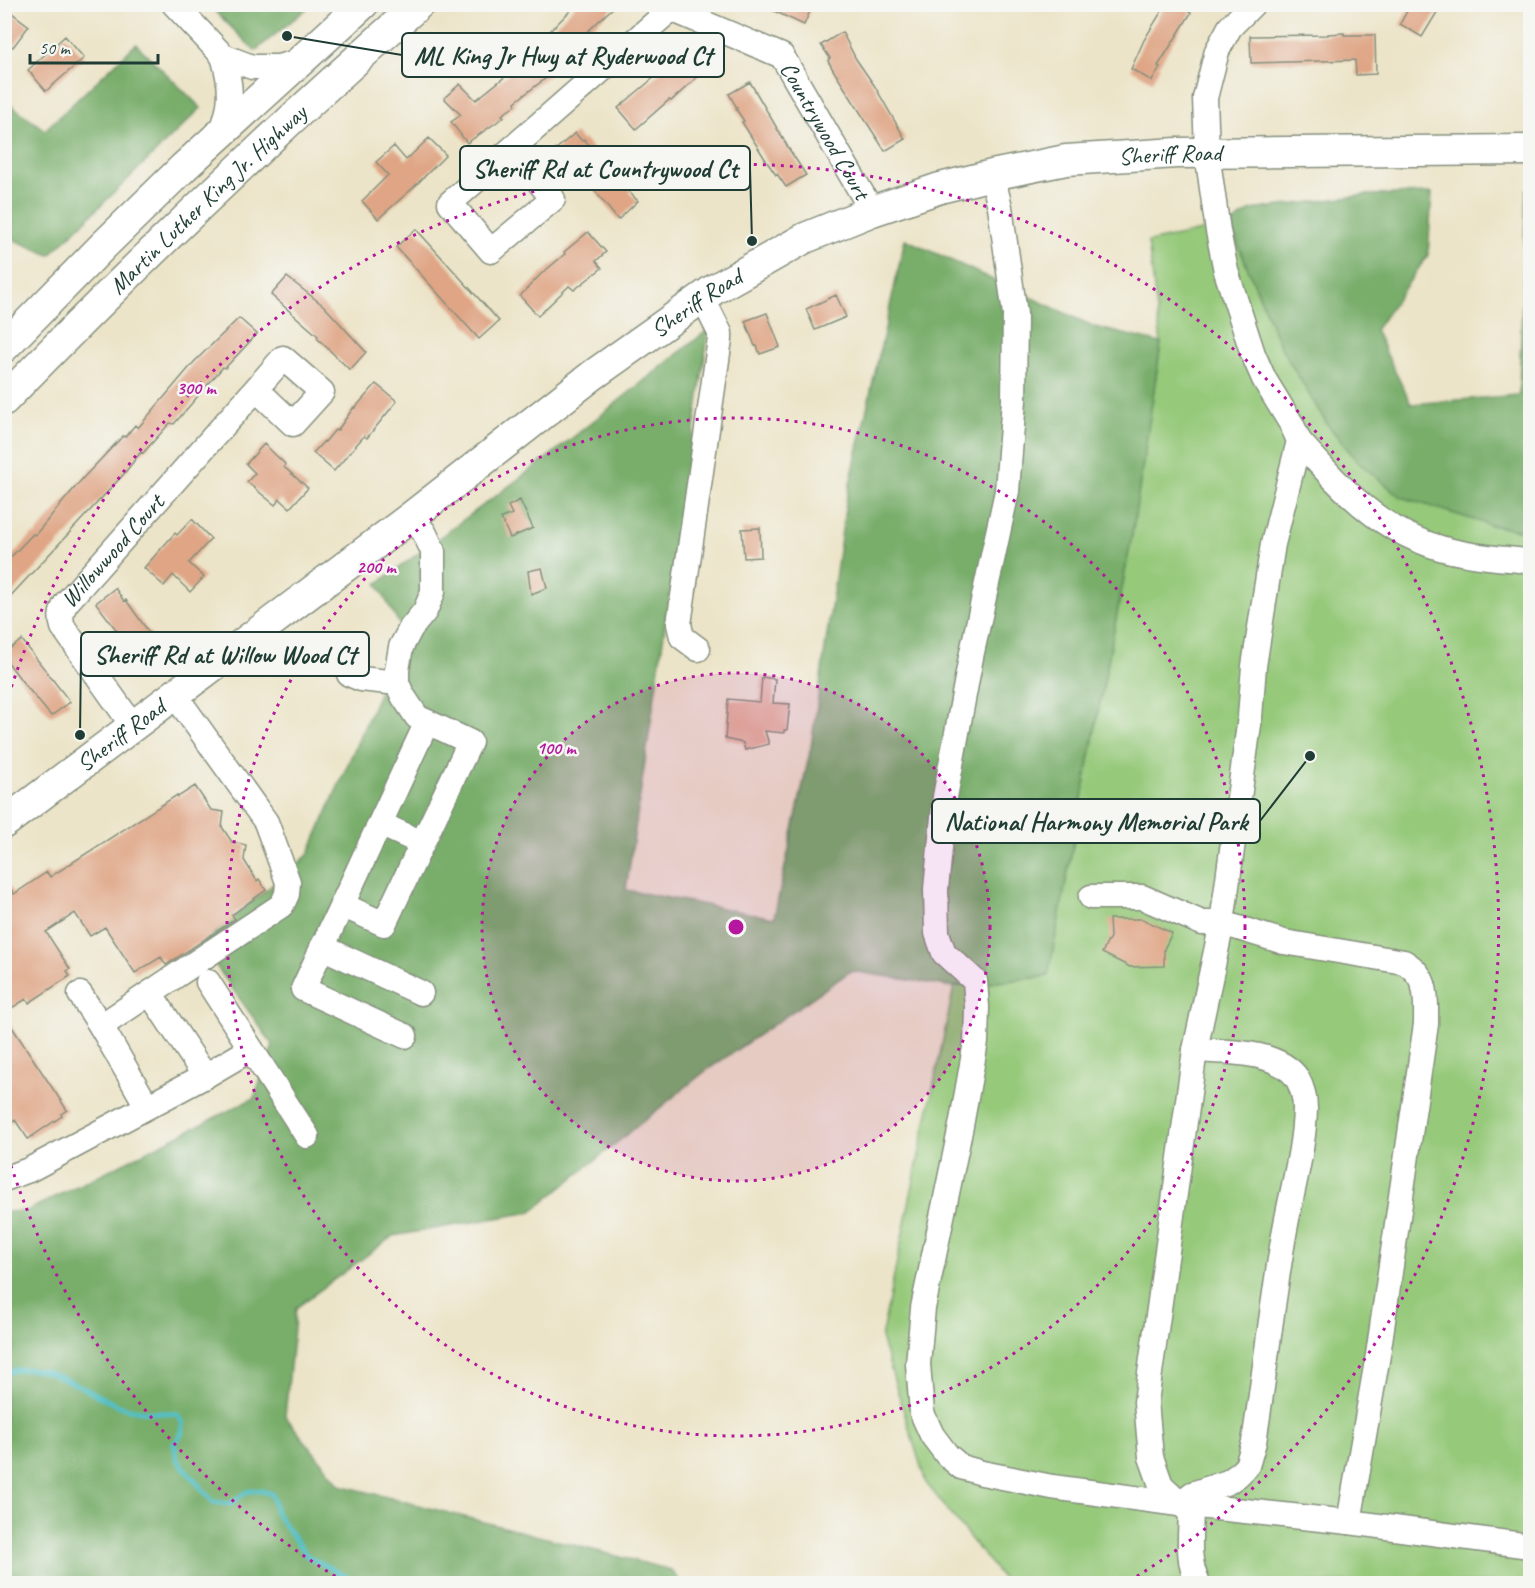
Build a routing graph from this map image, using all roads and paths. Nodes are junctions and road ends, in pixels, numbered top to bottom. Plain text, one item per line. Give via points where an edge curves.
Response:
1 (174, 4) edge
2 (363, 4) edge
3 (418, 4) edge
4 (1253, 4) edge
5 (223, 56) junction
6 (300, 62) junction
7 (221, 134) junction
8 (513, 150) dead end
9 (1530, 150) edge
10 (1206, 153) junction
11 (992, 175) junction
12 (872, 211) junction
13 (702, 297) junction
14 (4, 347) edge
15 (256, 389) dead end
16 (4, 400) edge
17 (1299, 441) junction
18 (411, 517) junction
19 (1530, 561) edge
20 (698, 649) dead end
21 (349, 674) dead end
22 (397, 683) junction
23 (175, 695) junction
24 (427, 722) junction
25 (133, 726) junction
26 (4, 823) edge
27 (380, 824) junction
28 (422, 843) junction
29 (1091, 897) dead end
30 (342, 905) junction
31 (1222, 923) junction
32 (322, 947) junction
33 (208, 982) dead end
34 (150, 993) junction
35 (421, 993) dead end
36 (80, 994) dead end
37 (101, 1026) junction
38 (405, 1036) dead end
39 (251, 1049) junction
40 (1195, 1050) junction
41 (205, 1076) junction
42 (147, 1106) junction
43 (307, 1136) dead end
44 (4, 1179) edge
45 (1179, 1504) junction
46 (1349, 1522) junction
47 (1530, 1546) edge
48 (1198, 1584) edge

1 - 5 street
2 - 6 main road, Martin Luther King Jr. Highway
3 - 16 main road, Martin Luther King Jr. Highway via 252,155
4 - 10 street via 1230,27 1212,66 1205,98
5 - 6 street via 252,67
5 - 7 street via 230,79 230,104
6 - 7 main road, Martin Luther King Jr. Highway
7 - 14 main road, Martin Luther King Jr. Highway
8 - 12 street, Countrywood Court via 671,9 782,56
9 - 10 main road, Sheriff Road
10 - 11 main road, Sheriff Road via 1090,157
10 - 17 street via 1226,272 1252,354
11 - 12 main road, Sheriff Road
11 - 45 street via 1015,314 1014,400 1007,492 971,657 939,845 937,933 944,953 975,981 978,1006 976,1042 961,1126 923,1308 918,1364 922,1413 932,1435 961,1467 1052,1487
12 - 13 main road, Sheriff Road via 776,252
13 - 18 main road, Sheriff Road via 593,375
13 - 20 street via 720,339 679,624 682,637
15 - 25 street, Willowwood Court via 61,613 63,627
17 - 19 street via 1368,512 1408,537 1466,554
17 - 31 street via 1273,544
18 - 22 street via 433,551 433,592 401,647
18 - 23 main road, Sheriff Road
21 - 22 street via 370,681
22 - 24 street via 417,717
23 - 25 main road, Sheriff Road
23 - 34 street via 266,822 288,882 287,894 282,905
24 - 27 street
24 - 28 street via 470,742
25 - 26 main road, Sheriff Road
27 - 28 street
27 - 30 street
28 - 30 street via 384,924
29 - 31 street via 1142,897 1202,923
30 - 32 street
31 - 40 street
31 - 46 street via 1284,942 1404,962 1421,976 1425,989 1426,1024 1378,1355
32 - 35 street
32 - 38 street via 303,989
33 - 39 street
34 - 37 street
34 - 41 street
36 - 37 street
37 - 42 street
39 - 41 street
39 - 43 street
40 - 45 street via 1146,1402 1150,1457 1161,1485
40 - 45 street via 1250,1055 1280,1064 1298,1079 1305,1109 1254,1442 1247,1466 1228,1482 1192,1494
41 - 42 street
42 - 44 street via 29,1170
45 - 46 street
45 - 48 street via 1191,1513 1189,1553
46 - 47 street

